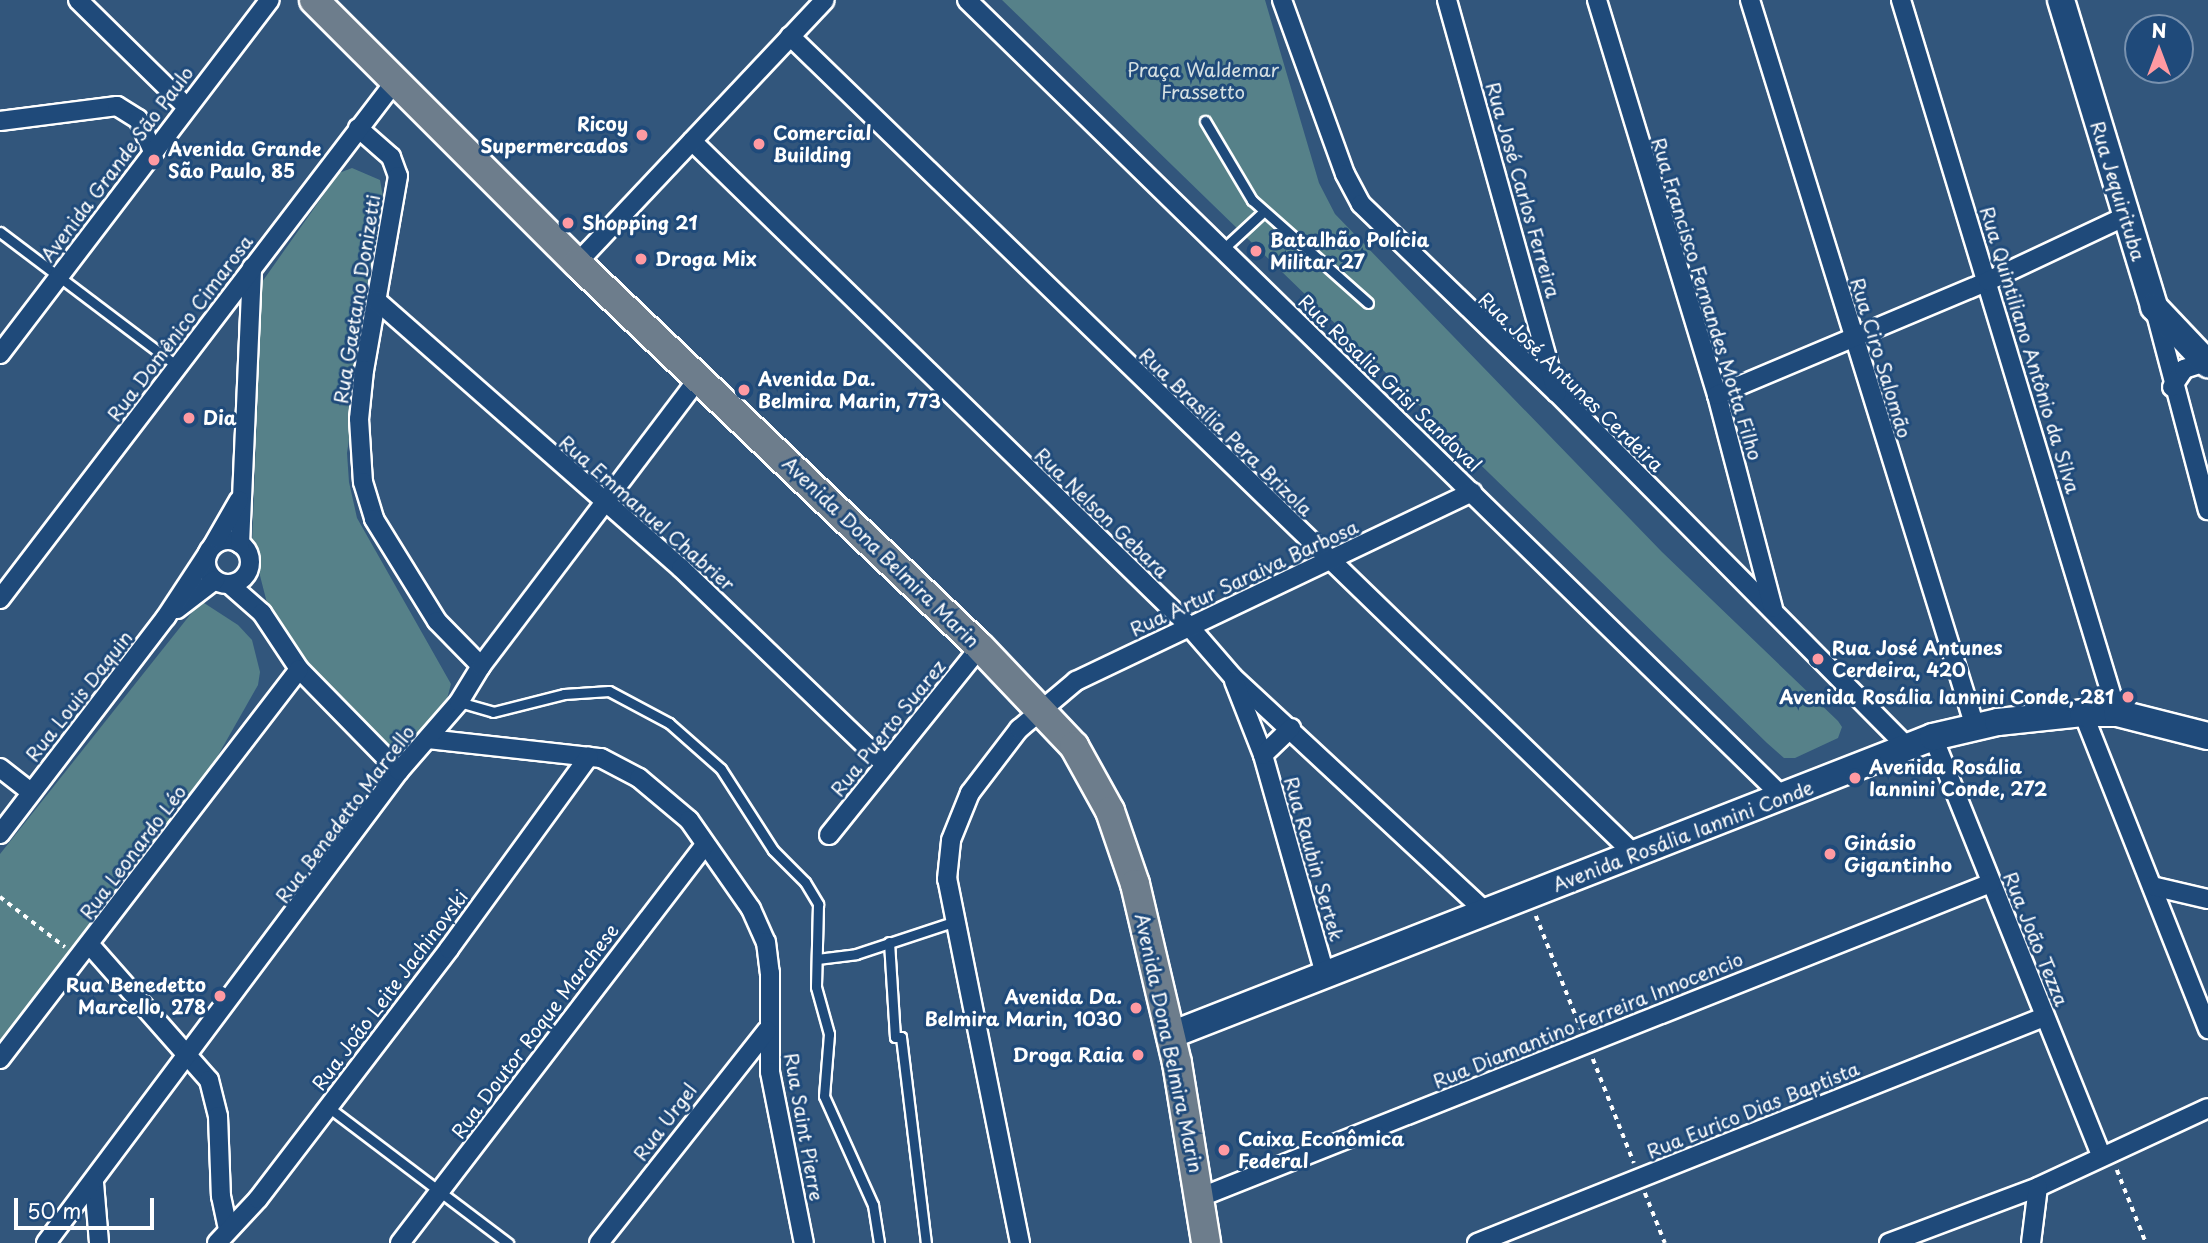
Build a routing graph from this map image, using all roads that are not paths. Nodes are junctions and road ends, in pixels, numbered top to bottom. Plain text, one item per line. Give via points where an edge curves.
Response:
1 (78, 0) edge
2 (270, 0) edge
3 (314, 0) edge
4 (825, 0) edge
5 (967, 0) edge
6 (1282, 0) edge
7 (1447, 0) edge
8 (1597, 0) edge
9 (1749, 0) edge
10 (1901, 0) edge
11 (2060, 0) edge
12 (790, 36) junction
13 (394, 83) junction
14 (186, 106) junction
15 (0, 121) edge
16 (1205, 121) dead end
17 (358, 128) junction
18 (692, 141) junction
19 (153, 151) junction
20 (1263, 212) junction
21 (2124, 217) junction
22 (0, 232) edge
23 (1222, 250) junction
24 (577, 263) junction
25 (251, 267) junction
26 (60, 276) junction
27 (1988, 281) junction
28 (376, 300) junction
29 (1368, 303) dead end
30 (2154, 307) junction
31 (1853, 335) junction
32 (0, 354) edge
33 (2207, 363) edge
34 (176, 365) junction
35 (699, 376) junction
36 (2172, 387) junction
37 (1557, 393) junction
38 (1717, 395) junction
39 (1472, 492) junction
40 (239, 500) junction
41 (602, 502) junction
42 (2208, 510) edge
43 (240, 544) junction
44 (210, 550) junction
45 (1330, 563) junction
46 (249, 568) junction
47 (222, 582) junction
48 (0, 599) edge
49 (1774, 610) junction
50 (262, 613) junction
51 (166, 617) junction
52 (1187, 624) junction
53 (980, 647) junction
54 (481, 666) junction
55 (299, 669) junction
56 (1233, 677) junction
57 (459, 702) junction
58 (1039, 710) junction
59 (2083, 713) junction
60 (2117, 713) junction
61 (1975, 727) junction
62 (1291, 729) junction
63 (2208, 736) edge
64 (1933, 737) junction
65 (428, 739) junction
66 (1906, 746) junction
67 (1263, 755) junction
68 (589, 756) junction
69 (885, 764) junction
70 (0, 768) edge
71 (399, 771) junction
72 (31, 792) junction
73 (1783, 797) junction
74 (0, 834) edge
75 (829, 835) dead end
76 (705, 845) junction
77 (1635, 855) junction
78 (1991, 883) junction
79 (2152, 886) junction
80 (2208, 899) edge
81 (1486, 912) junction
82 (953, 922) junction
83 (889, 943) junction
84 (84, 951) junction
85 (817, 959) junction
86 (1325, 974) junction
87 (2044, 1017) junction
88 (2208, 1029) edge
89 (767, 1030) junction
90 (1171, 1035) junction
91 (187, 1055) junction
92 (0, 1059) edge
93 (328, 1107) junction
94 (2208, 1108) edge
95 (2105, 1154) junction
96 (94, 1183) junction
97 (2038, 1187) junction
98 (439, 1191) junction
99 (1201, 1197) junction
100 (228, 1228) junction
101 (46, 1243) edge
102 (99, 1243) edge
103 (217, 1243) edge
104 (400, 1243) edge
105 (508, 1243) edge
106 (599, 1243) edge
107 (804, 1243) edge
108 (879, 1243) edge
109 (926, 1243) edge
110 (1020, 1243) edge
111 (1206, 1243) edge
112 (1477, 1243) edge
113 (1889, 1243) edge
114 (2031, 1243) edge

1 - 14 street
2 - 14 street, Avenida Grande São Paulo
3 - 13 main road, Avenida Dona Belmira Marin
4 - 12 street
5 - 23 street, Rua Rosalia Grisi Sandoval
6 - 37 street, Rua José Antunes Cerdeira via 1345,174 1361,204
7 - 37 street, Rua José Carlos Ferreira
8 - 38 street, Rua Francisco Fernandes Motta Filho
9 - 31 street, Rua Ciro Salomão
10 - 27 street, Rua Quintiliano Antônio da Silva
11 - 21 street, Rua Jequirituba
12 - 18 street
12 - 45 street, Rua Brasília Pera Brizola
13 - 17 street, Rua Domênico Cimarosa
13 - 24 main road, Avenida Dona Belmira Marin
14 - 19 street, Avenida Grande São Paulo
15 - 19 street via 117,106 138,118
16 - 20 lane via 1238,182
17 - 25 street, Rua Domênico Cimarosa
17 - 28 street, Rua Gaetano Donizetti via 391,157 397,172
18 - 24 street
18 - 52 street, Rua Nelson Gebara
19 - 26 street, Avenida Grande São Paulo
20 - 23 lane
20 - 29 lane
21 - 27 street
21 - 30 street, Rua Jequirituba
22 - 26 lane
23 - 39 street, Rua Rosalia Grisi Sandoval
24 - 35 main road, Avenida Dona Belmira Marin
25 - 34 street, Rua Domênico Cimarosa
25 - 40 street
26 - 32 street, Avenida Grande São Paulo
26 - 34 lane
27 - 31 street
27 - 60 street, Rua Quintiliano Antônio da Silva
28 - 41 street, Rua Emmanuel Chabrier
28 - 54 street, Rua Gaetano Donizetti via 359,419 362,472 372,513 438,621
30 - 33 street, Rua Jequirituba
30 - 36 street
31 - 38 street
31 - 61 street, Rua Ciro Salomão
33 - 36 street via 2184,369
34 - 48 street, Rua Domênico Cimarosa
35 - 41 street, Rua Benedetto Marcello
35 - 53 main road, Avenida Dona Belmira Marin
36 - 42 street
37 - 49 street, Rua José Antunes Cerdeira
38 - 49 street, Rua Francisco Fernandes Motta Filho
39 - 45 street, Rua Artur Saraiva Barbosa
39 - 73 street, Rua Rosalia Grisi Sandoval
40 - 43 street
40 - 44 street, Rua Louis Daquin
41 - 54 street, Rua Benedetto Marcello
41 - 69 street, Rua Emmanuel Chabrier via 723,607
43 - 44 street via 226,541
43 - 46 street via 248,554
44 - 47 street via 208,573
44 - 51 street, Rua Louis Daquin
45 - 52 street, Rua Artur Saraiva Barbosa
45 - 77 street, Rua Brasília Pera Brizola
46 - 47 street via 242,579
46 - 50 street
47 - 50 street
47 - 51 street, Rua Louis Daquin
49 - 66 street, Rua José Antunes Cerdeira
50 - 55 street
51 - 72 street, Rua Louis Daquin
52 - 56 street, Rua Nelson Gebara
52 - 58 street, Rua Artur Saraiva Barbosa via 1076,681
53 - 58 main road, Avenida Dona Belmira Marin
53 - 69 street, Rua Puerto Suarez
54 - 57 street, Rua Benedetto Marcello
55 - 71 street
55 - 84 street, Rua Leonardo Léo
56 - 62 street, Rua Nelson Gebara
56 - 67 street, Rua Raubin Sertek
57 - 65 street, Rua Benedetto Marcello
57 - 85 lane via 493,712 603,690 669,723 721,769 773,850 813,892 819,911
58 - 82 street via 987,768 962,807 946,866
58 - 90 main road, Avenida Dona Belmira Marin via 1074,746 1110,811 1135,884
59 - 60 street, Avenida Rosália Iannini Conde
59 - 61 street, Avenida Rosália Iannini Conde
59 - 79 street
60 - 63 street, Avenida Rosália Iannini Conde
61 - 64 street, Avenida Rosália Iannini Conde
62 - 67 street, Rua Raubin Sertek
62 - 81 street, Rua Nelson Gebara
64 - 66 street, Avenida Rosália Iannini Conde
64 - 78 street, Rua João Tezza
65 - 68 street, Rua Saint Pierre
65 - 71 street, Rua Benedetto Marcello
66 - 73 street, Avenida Rosália Iannini Conde
67 - 86 street, Rua Raubin Sertek
68 - 76 street, Rua Saint Pierre via 619,766 658,792 689,820
68 - 93 street, Rua João Leite Jachinovski via 572,785
69 - 75 street, Rua Puerto Suarez
70 - 72 street
71 - 91 street, Rua Benedetto Marcello
72 - 74 street, Rua Louis Daquin
73 - 77 street, Avenida Rosália Iannini Conde
76 - 89 street, Rua Saint Pierre via 762,932 770,973
76 - 98 street, Rua Doutor Roque Marchese
77 - 81 street, Avenida Rosália Iannini Conde
78 - 87 street, Rua João Tezza
78 - 99 street, Rua Diamantino Ferreira Innocencio
79 - 80 street
79 - 88 street
81 - 86 street, Avenida Rosália Iannini Conde
82 - 83 lane
82 - 110 street via 988,1069
83 - 85 lane via 856,954
83 - 109 lane via 895,1037 901,1037
84 - 91 street
84 - 92 street, Rua Leonardo Léo
85 - 108 lane via 816,987 829,1034 824,1096 873,1205
86 - 90 street, Avenida Rosália Iannini Conde
87 - 95 street, Rua João Tezza
87 - 112 street, Rua Eurico Dias Baptista
89 - 106 street, Rua Urgel
89 - 107 street, Rua Saint Pierre via 770,1072
90 - 99 main road, Avenida Dona Belmira Marin
91 - 96 street, Rua Benedetto Marcello
91 - 100 street via 214,1090 221,1196
93 - 98 lane
93 - 100 street, Rua João Leite Jachinovski via 258,1199
94 - 95 street
95 - 97 street
96 - 101 street, Rua Benedetto Marcello
96 - 102 street
97 - 113 street
97 - 114 street
98 - 104 street, Rua Doutor Roque Marchese
98 - 105 lane
99 - 111 main road, Avenida Dona Belmira Marin
100 - 103 street, Rua João Leite Jachinovski

